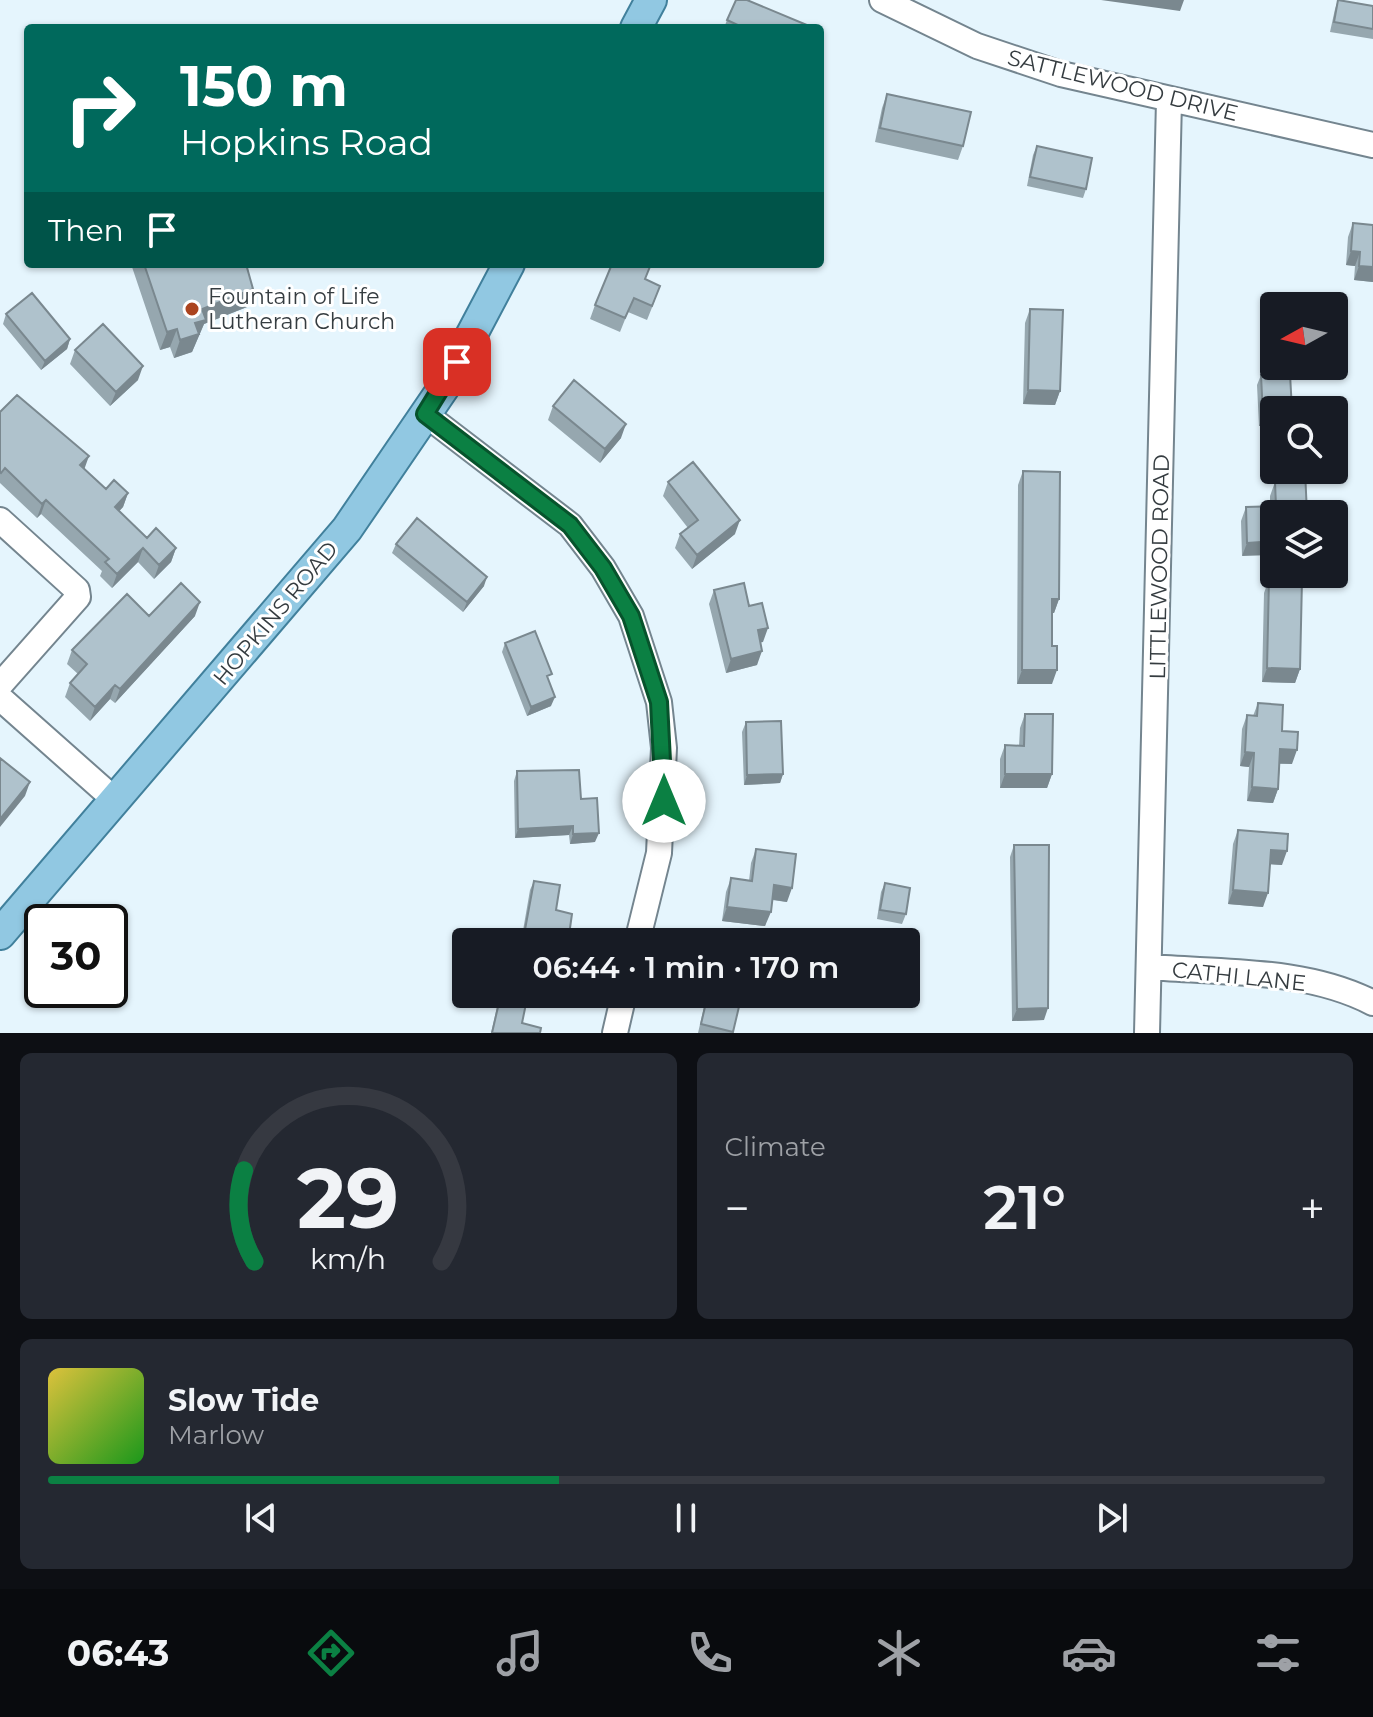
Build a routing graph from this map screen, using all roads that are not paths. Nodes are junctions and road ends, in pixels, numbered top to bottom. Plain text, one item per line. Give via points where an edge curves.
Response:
1 (651, 0) edge
2 (882, 0) edge
3 (638, 24) edge
4 (1169, 100) junction
5 (1373, 145) edge
6 (507, 268) edge
7 (425, 414) junction
8 (0, 520) edge
9 (0, 685) edge
10 (0, 698) edge
11 (115, 800) junction
12 (640, 928) edge
13 (0, 934) edge
14 (1150, 967) junction
15 (1373, 1003) edge
16 (621, 1008) edge
17 (615, 1033) edge
18 (1147, 1033) edge

1 - 3 main road
2 - 4 street, SATTLEWOOD DRIVE via 977,46 1061,74
4 - 5 street, SATTLEWOOD DRIVE
4 - 14 street, LITTLEWOOD ROAD
6 - 7 main road, HOPKINS ROAD
7 - 11 main road, HOPKINS ROAD via 347,529
7 - 12 street via 570,525 631,616 659,702 664,748 659,853
8 - 9 street via 77,590 78,597
10 - 11 street
11 - 13 main road, HOPKINS ROAD
14 - 15 street, CATHI LANE via 1299,978
14 - 18 street, LITTLEWOOD ROAD
16 - 17 street

